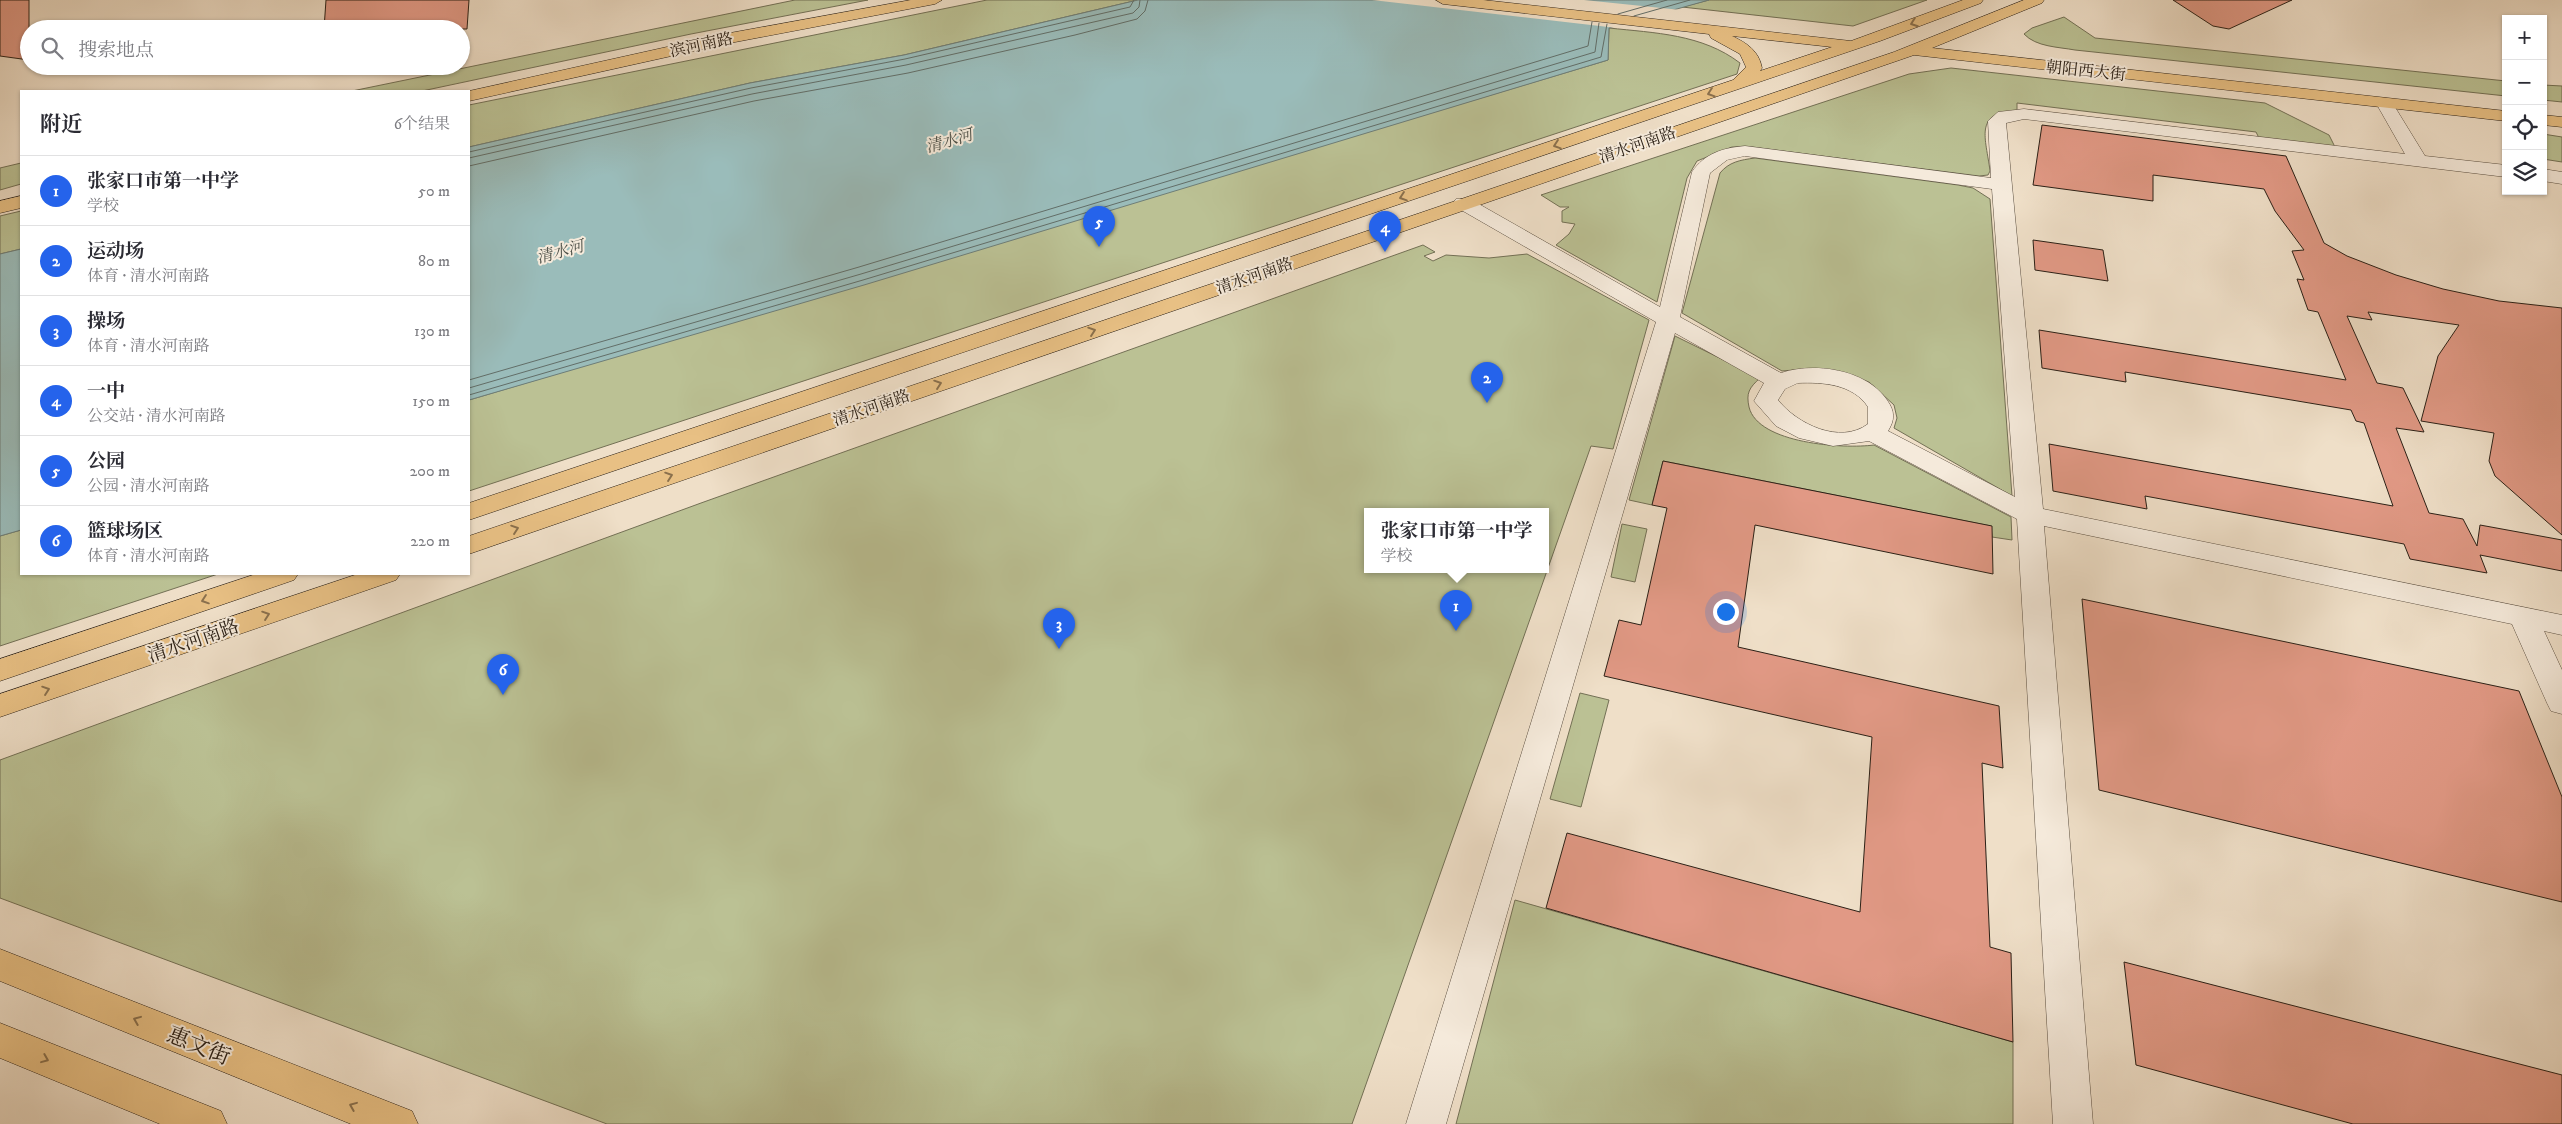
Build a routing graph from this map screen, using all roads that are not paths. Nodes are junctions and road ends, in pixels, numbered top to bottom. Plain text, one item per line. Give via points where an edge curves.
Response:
1 (891, 0) edge
2 (935, 0) edge
3 (1443, 0) edge
4 (1526, 0) edge
5 (1976, 0) edge
6 (2037, 0) edge
7 (1686, 22) junction
8 (1874, 38) junction
9 (1932, 43) junction
10 (1854, 45) junction
11 (1911, 51) junction
12 (1738, 84) junction
13 (455, 90) edge
14 (470, 96) edge
15 (2384, 103) junction
16 (2502, 105) edge
17 (2547, 109) edge
18 (2562, 111) edge
19 (2502, 116) edge
20 (2547, 120) edge
21 (2562, 122) edge
22 (2419, 161) junction
23 (2502, 171) edge
24 (2547, 176) edge
25 (2562, 178) edge
26 (2001, 185) junction
27 (20, 192) edge
28 (0, 198) edge
29 (20, 202) edge
30 (1463, 203) junction
31 (0, 207) edge
32 (1668, 320) junction
33 (1779, 382) junction
34 (1872, 433) junction
35 (470, 512) edge
36 (2030, 515) junction
37 (470, 545) edge
38 (281, 575) edge
39 (383, 575) edge
40 (2523, 617) junction
41 (2562, 625) edge
42 (0, 670) edge
43 (2562, 703) edge
44 (0, 706) edge
45 (0, 966) edge
46 (0, 1040) edge
47 (207, 1124) edge
48 (398, 1124) edge
49 (1426, 1124) edge
50 (2073, 1124) edge

1 - 13 main road, 滨河南路 via 722,31
2 - 14 main road, 滨河南路 via 730,38
3 - 7 main road, 朝阳西大街 via 1666,24
4 - 7 main road
5 -> 8 main road, 清水河南路
6 - 9 main road, 清水河南路
7 - 8 main road, 朝阳西大街
7 - 10 main road, 朝阳西大街
7 - 12 main road via 1747,52 1754,61 1754,68
8 - 9 main road, 朝阳西大街
8 - 10 main road, 清水河南路
9 - 11 main road, 清水河南路
9 - 16 main road, 朝阳西大街
10 - 11 main road, 朝阳西大街
10 - 12 main road, 清水河南路
11 - 15 main road, 朝阳西大街
11 - 30 main road, 清水河南路
12 -> 35 main road, 清水河南路
15 - 19 main road, 朝阳西大街
15 - 22 lane
17 - 18 main road
20 - 21 main road
22 - 23 lane
22 - 26 lane via 2024,114 2004,116 1997,121
24 - 25 lane
26 - 32 lane via 1745,151 1722,153 1701,172
26 - 36 lane
27 - 28 main road
29 - 31 main road
30 - 32 lane
37 -> 30 main road, 清水河南路
32 - 33 lane
32 - 49 lane
33 - 34 lane via 1796,376 1817,376 1860,387 1876,400 1882,413 1879,425
33 - 34 lane via 1770,388 1766,401 1775,414 1793,427 1830,438 1854,438
34 - 36 lane
36 - 40 lane
36 - 50 lane
38 -> 42 main road, 清水河南路
44 -> 39 main road, 清水河南路
40 - 41 lane
40 - 43 lane
48 -> 45 main road, 惠文街
46 -> 47 main road

